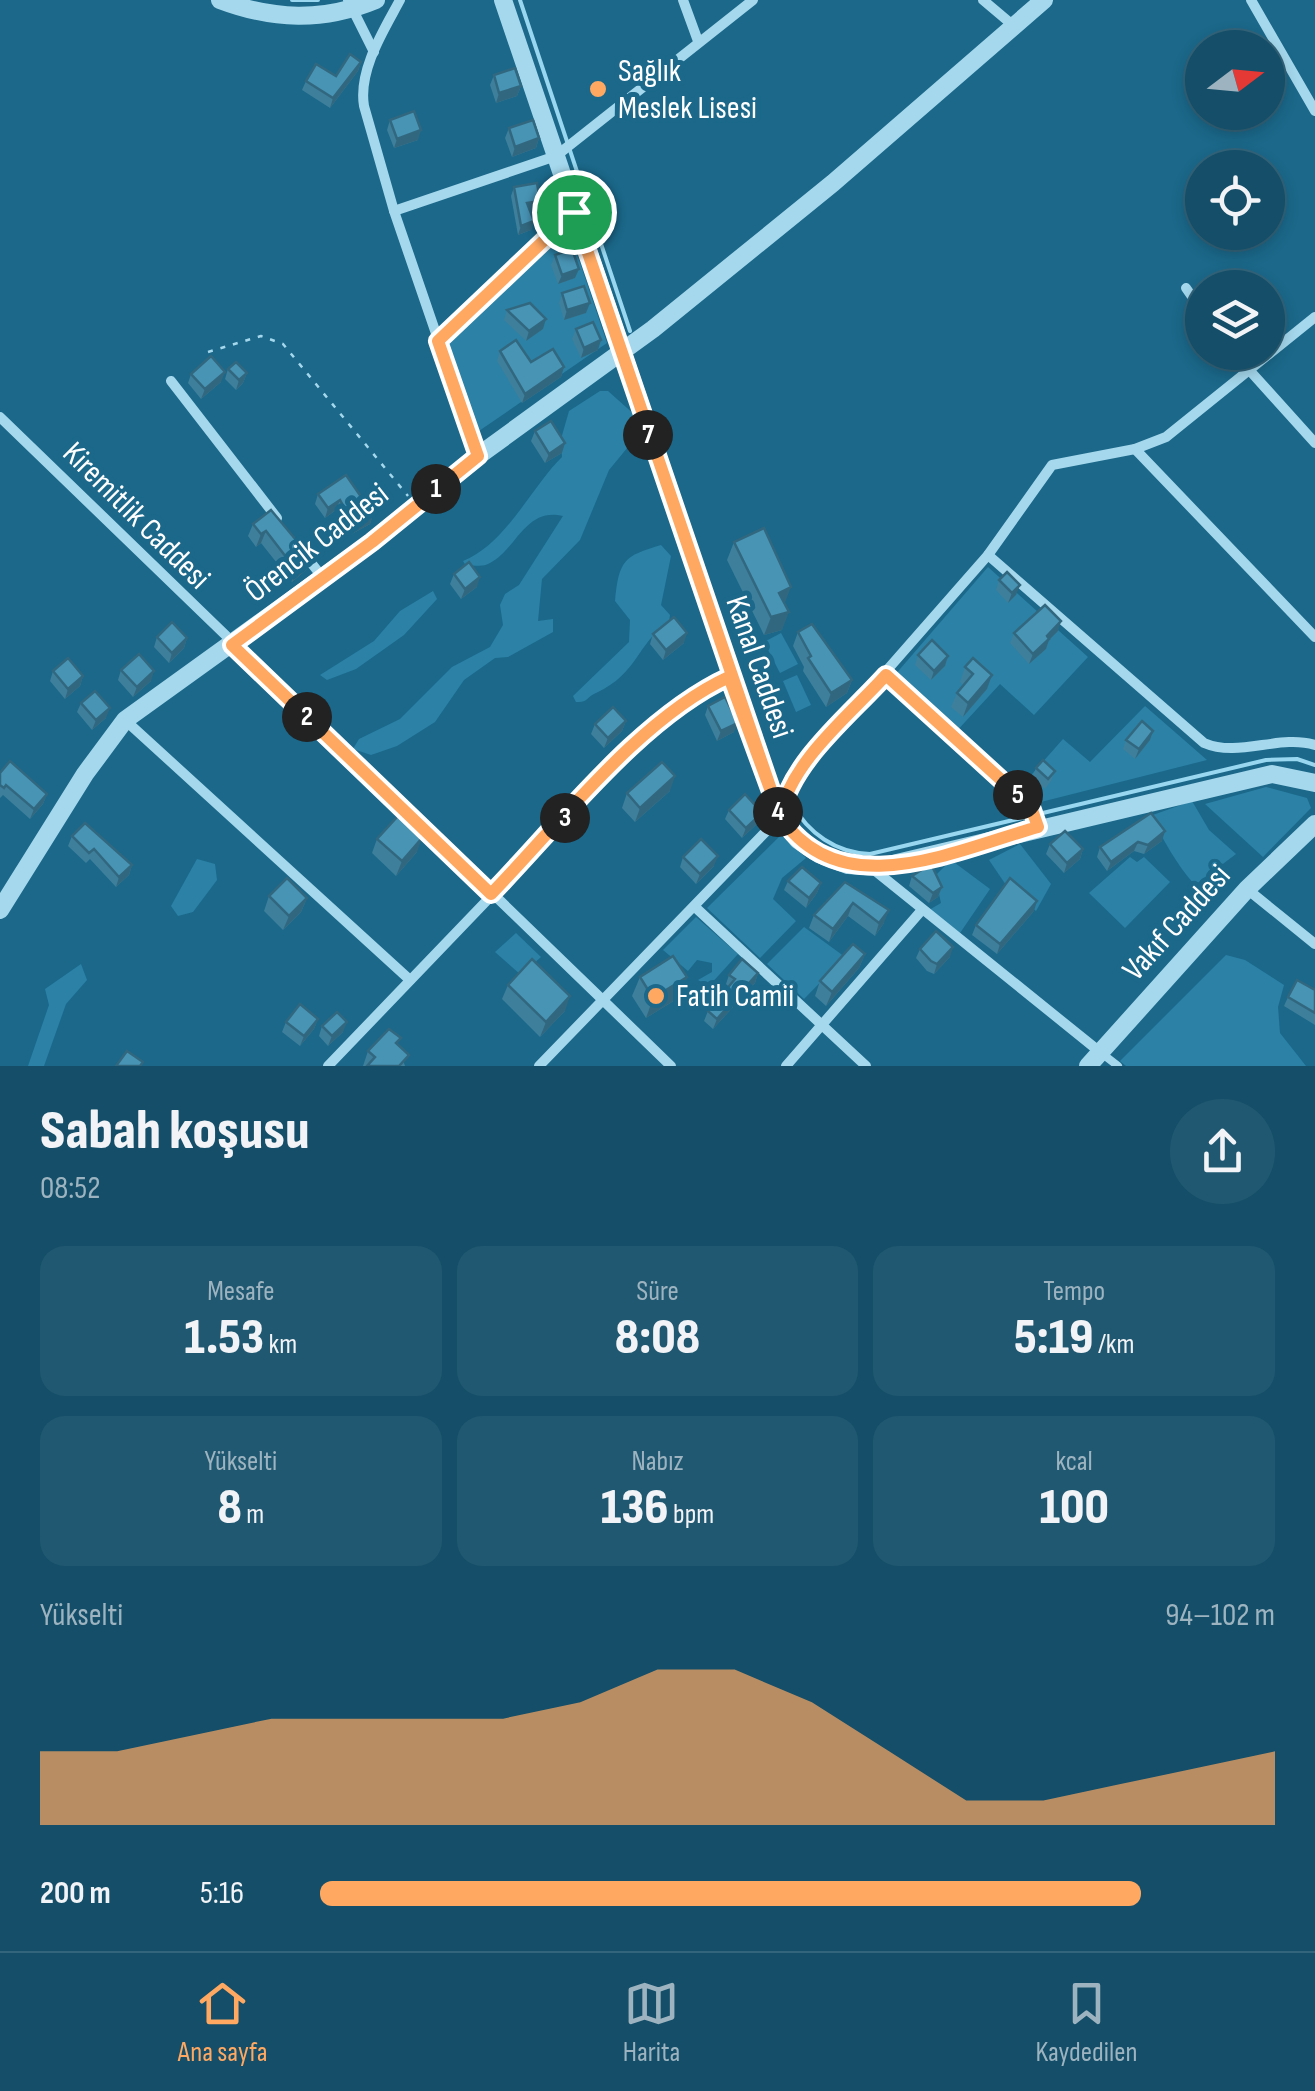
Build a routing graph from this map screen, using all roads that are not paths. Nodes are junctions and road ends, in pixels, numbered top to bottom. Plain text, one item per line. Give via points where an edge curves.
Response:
1 (220, 0) edge
2 (376, 0) edge
3 (400, 0) edge
4 (503, 0) edge
5 (683, 0) edge
6 (753, 0) edge
7 (984, 0) edge
8 (1044, 0) edge
9 (1250, 0) edge
10 (349, 4) edge
11 (1015, 27) junction
12 (698, 41) junction
13 (374, 52) junction
14 (1315, 112) edge
15 (559, 154) junction
16 (394, 211) junction
17 (574, 212) junction
18 (1315, 317) edge
19 (438, 341) junction
20 (620, 353) junction
21 (1247, 372) junction
22 (171, 382) dead end
23 (0, 417) edge
24 (1315, 443) edge
25 (1135, 449) junction
26 (478, 456) junction
27 (988, 555) junction
28 (323, 578) junction
29 (1315, 637) edge
30 (232, 645) junction
31 (886, 675) junction
32 (729, 677) junction
33 (125, 720) junction
34 (1315, 745) edge
35 (1315, 783) edge
36 (781, 810) junction
37 (1315, 824) edge
38 (1038, 827) junction
39 (872, 868) junction
40 (1247, 888) junction
41 (491, 894) junction
42 (694, 907) junction
43 (0, 910) edge
44 (921, 911) junction
45 (1315, 944) edge
46 (410, 980) junction
47 (602, 1001) junction
48 (824, 1027) junction
49 (1094, 1059) edge
50 (328, 1066) edge
51 (540, 1066) edge
52 (671, 1066) edge
53 (786, 1066) edge
54 (866, 1066) edge
55 (1118, 1066) edge

1 - 10 street via 294,17
2 - 10 street
3 - 13 street
4 - 15 street, Kanal Caddesi
5 - 12 street
6 - 12 street
7 - 11 street
8 - 11 street, Örencik Caddesi
9 - 14 street
10 - 13 street
11 - 20 street, Örencik Caddesi
12 - 15 street
13 - 16 street via 362,94
15 - 16 street
15 - 17 street, Kanal Caddesi
16 - 19 street
17 - 19 street
17 - 20 street, Kanal Caddesi
18 - 21 street
19 - 26 street
20 - 26 street, Örencik Caddesi
20 - 32 street, Kanal Caddesi
21 - 24 street
21 - 25 street via 1166,437
22 - 28 street
23 - 30 street, Kiremitlik Caddesi
25 - 27 street via 1052,465
25 - 29 street
26 - 28 street, Örencik Caddesi
27 - 31 street
27 - 34 street via 1204,742 1228,748
28 - 30 street, Örencik Caddesi
30 - 33 street, Örencik Caddesi
30 - 41 street, Kiremitlik Caddesi
31 - 36 street via 795,778
31 - 38 street via 1031,807
32 - 36 street, Kanal Caddesi
32 - 41 street via 664,716
33 - 43 street, Örencik Caddesi
33 - 46 street
35 - 38 street, Kanal Caddesi via 1272,774
36 - 39 street, Kanal Caddesi via 798,840 818,854
36 - 42 street
37 - 40 street, Vakıf Caddesi
38 - 39 street, Kanal Caddesi
39 - 44 street
40 - 45 street
40 - 49 street, Vakıf Caddesi
41 - 46 street
41 - 47 street, Kiremitlik Caddesi
42 - 47 street
42 - 48 street
44 - 48 street
44 - 49 street
46 - 50 street
47 - 51 street
47 - 52 street, Kiremitlik Caddesi
48 - 53 street
48 - 54 street
49 - 55 lane

